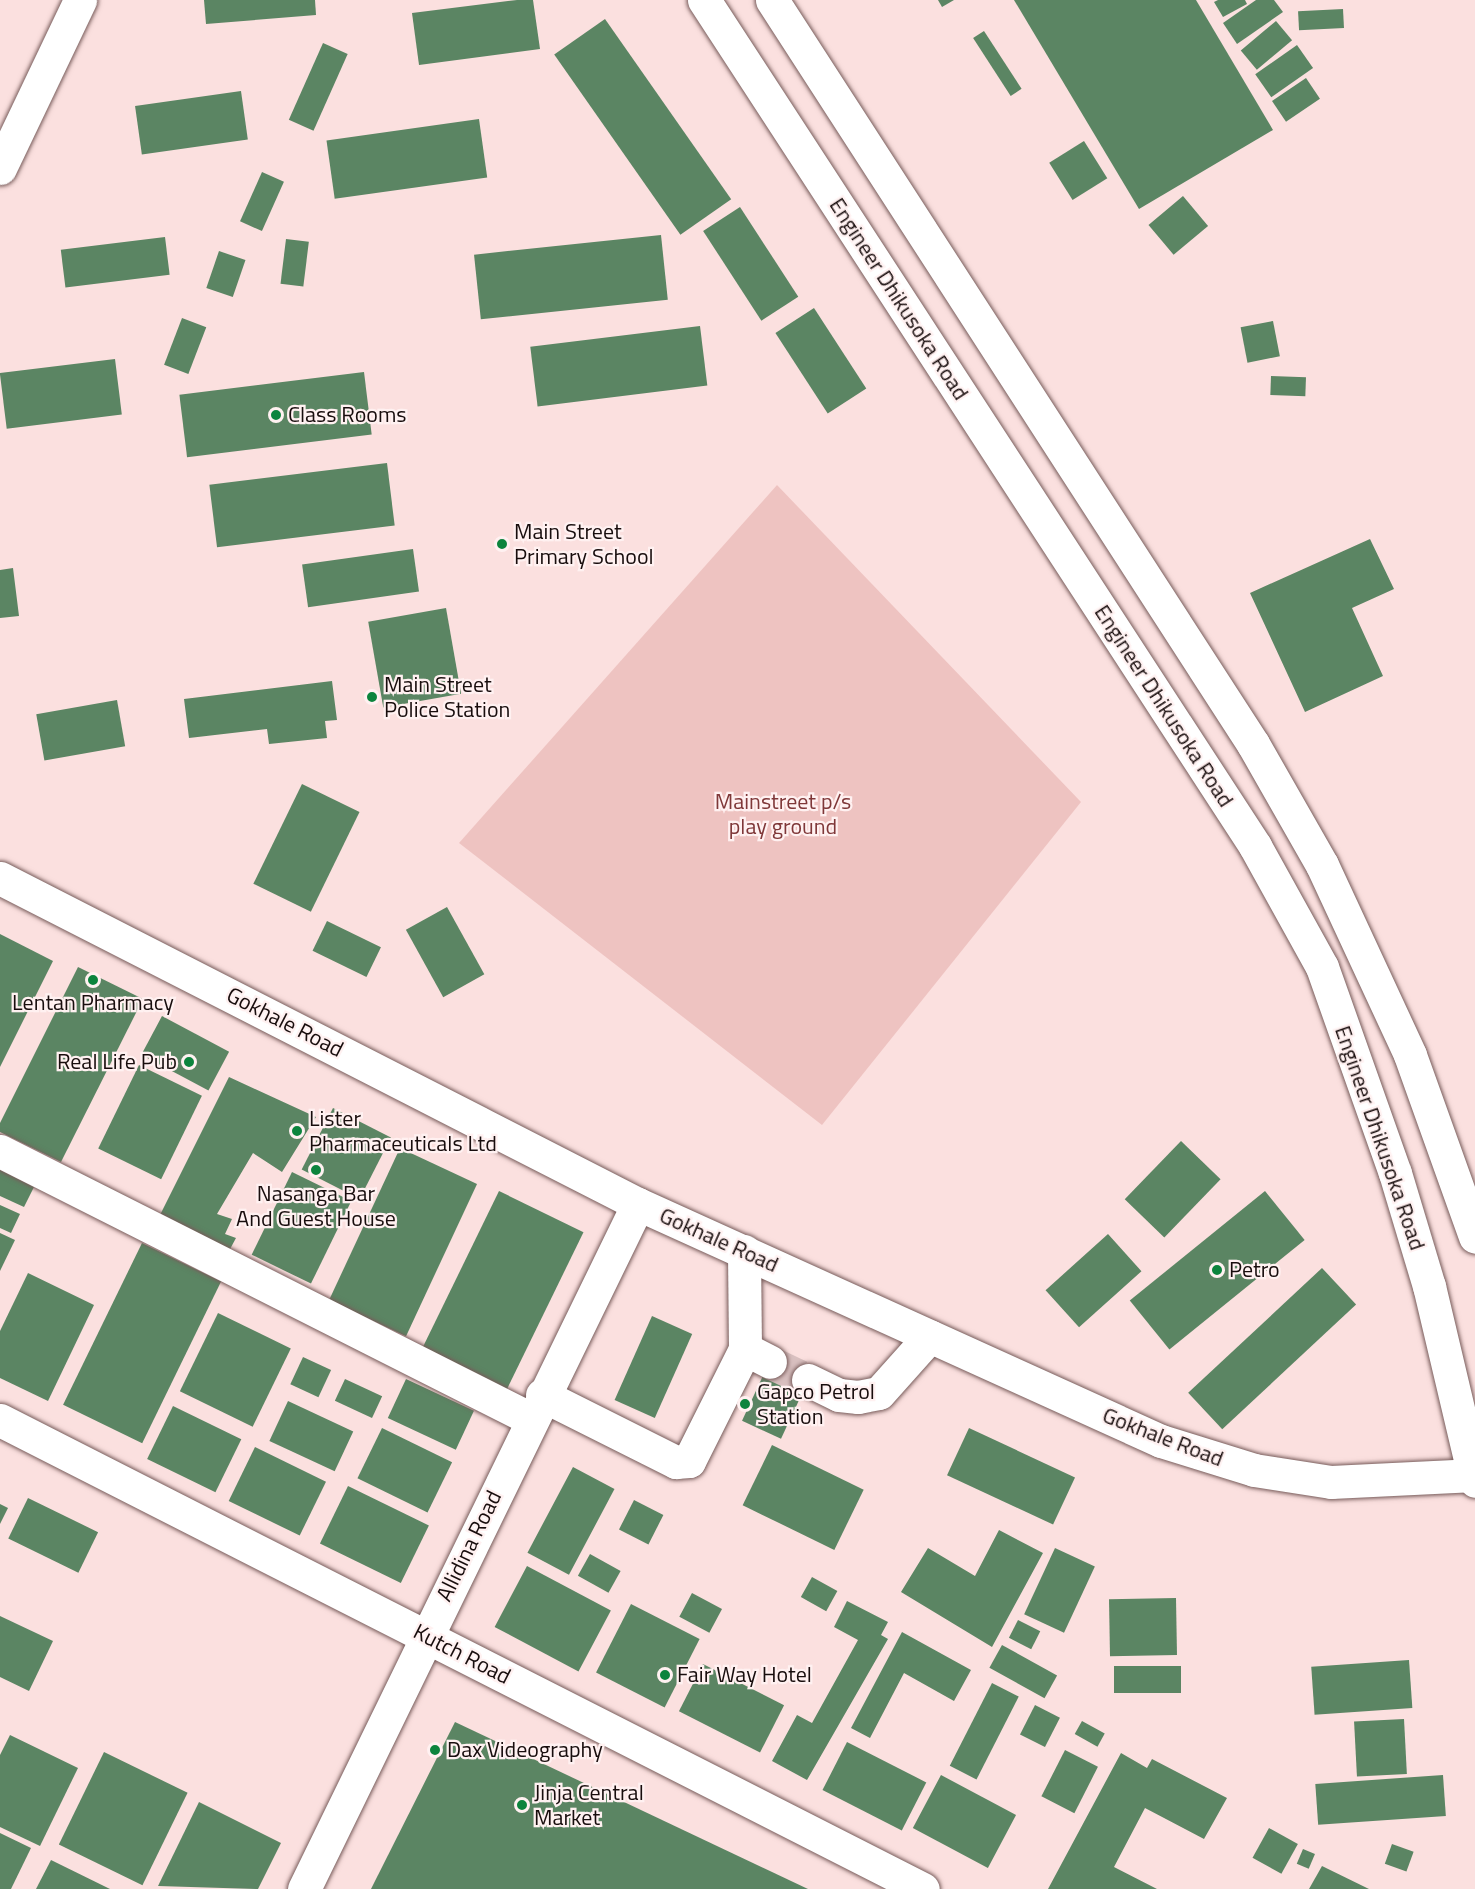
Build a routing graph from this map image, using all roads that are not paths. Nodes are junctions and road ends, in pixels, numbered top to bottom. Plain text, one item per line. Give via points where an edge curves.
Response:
1 (80, 0) edge
2 (704, 0) edge
3 (772, 0) edge
4 (0, 168) edge
5 (0, 878) edge
6 (0, 1152) edge
7 (638, 1204) junction
8 (1475, 1237) edge
9 (744, 1251) junction
10 (930, 1336) junction
11 (808, 1380) tunnel mouth
12 (537, 1407) junction
13 (0, 1420) edge
14 (1475, 1477) edge
15 (426, 1635) junction
16 (304, 1889) edge
17 (923, 1889) edge

1 - 4 street
2 - 14 street, Engineer Dhikusoka Road via 1255,846 1322,967 1399,1184 1429,1286
3 - 8 street via 1253,744 1322,865 1410,1055
5 - 7 street, Gokhale Road
6 - 12 street
7 - 9 street, Gokhale Road
7 - 12 street, Allidina Road
9 - 10 street, Gokhale Road
9 - 12 street via 758,1355 689,1461 676,1462
10 - 11 street via 879,1393 839,1395
10 - 14 street, Gokhale Road via 1161,1441 1254,1470 1331,1482
12 - 15 street, Allidina Road
13 - 15 street, Kutch Road
15 - 16 street, Allidina Road
15 - 17 street, Kutch Road

